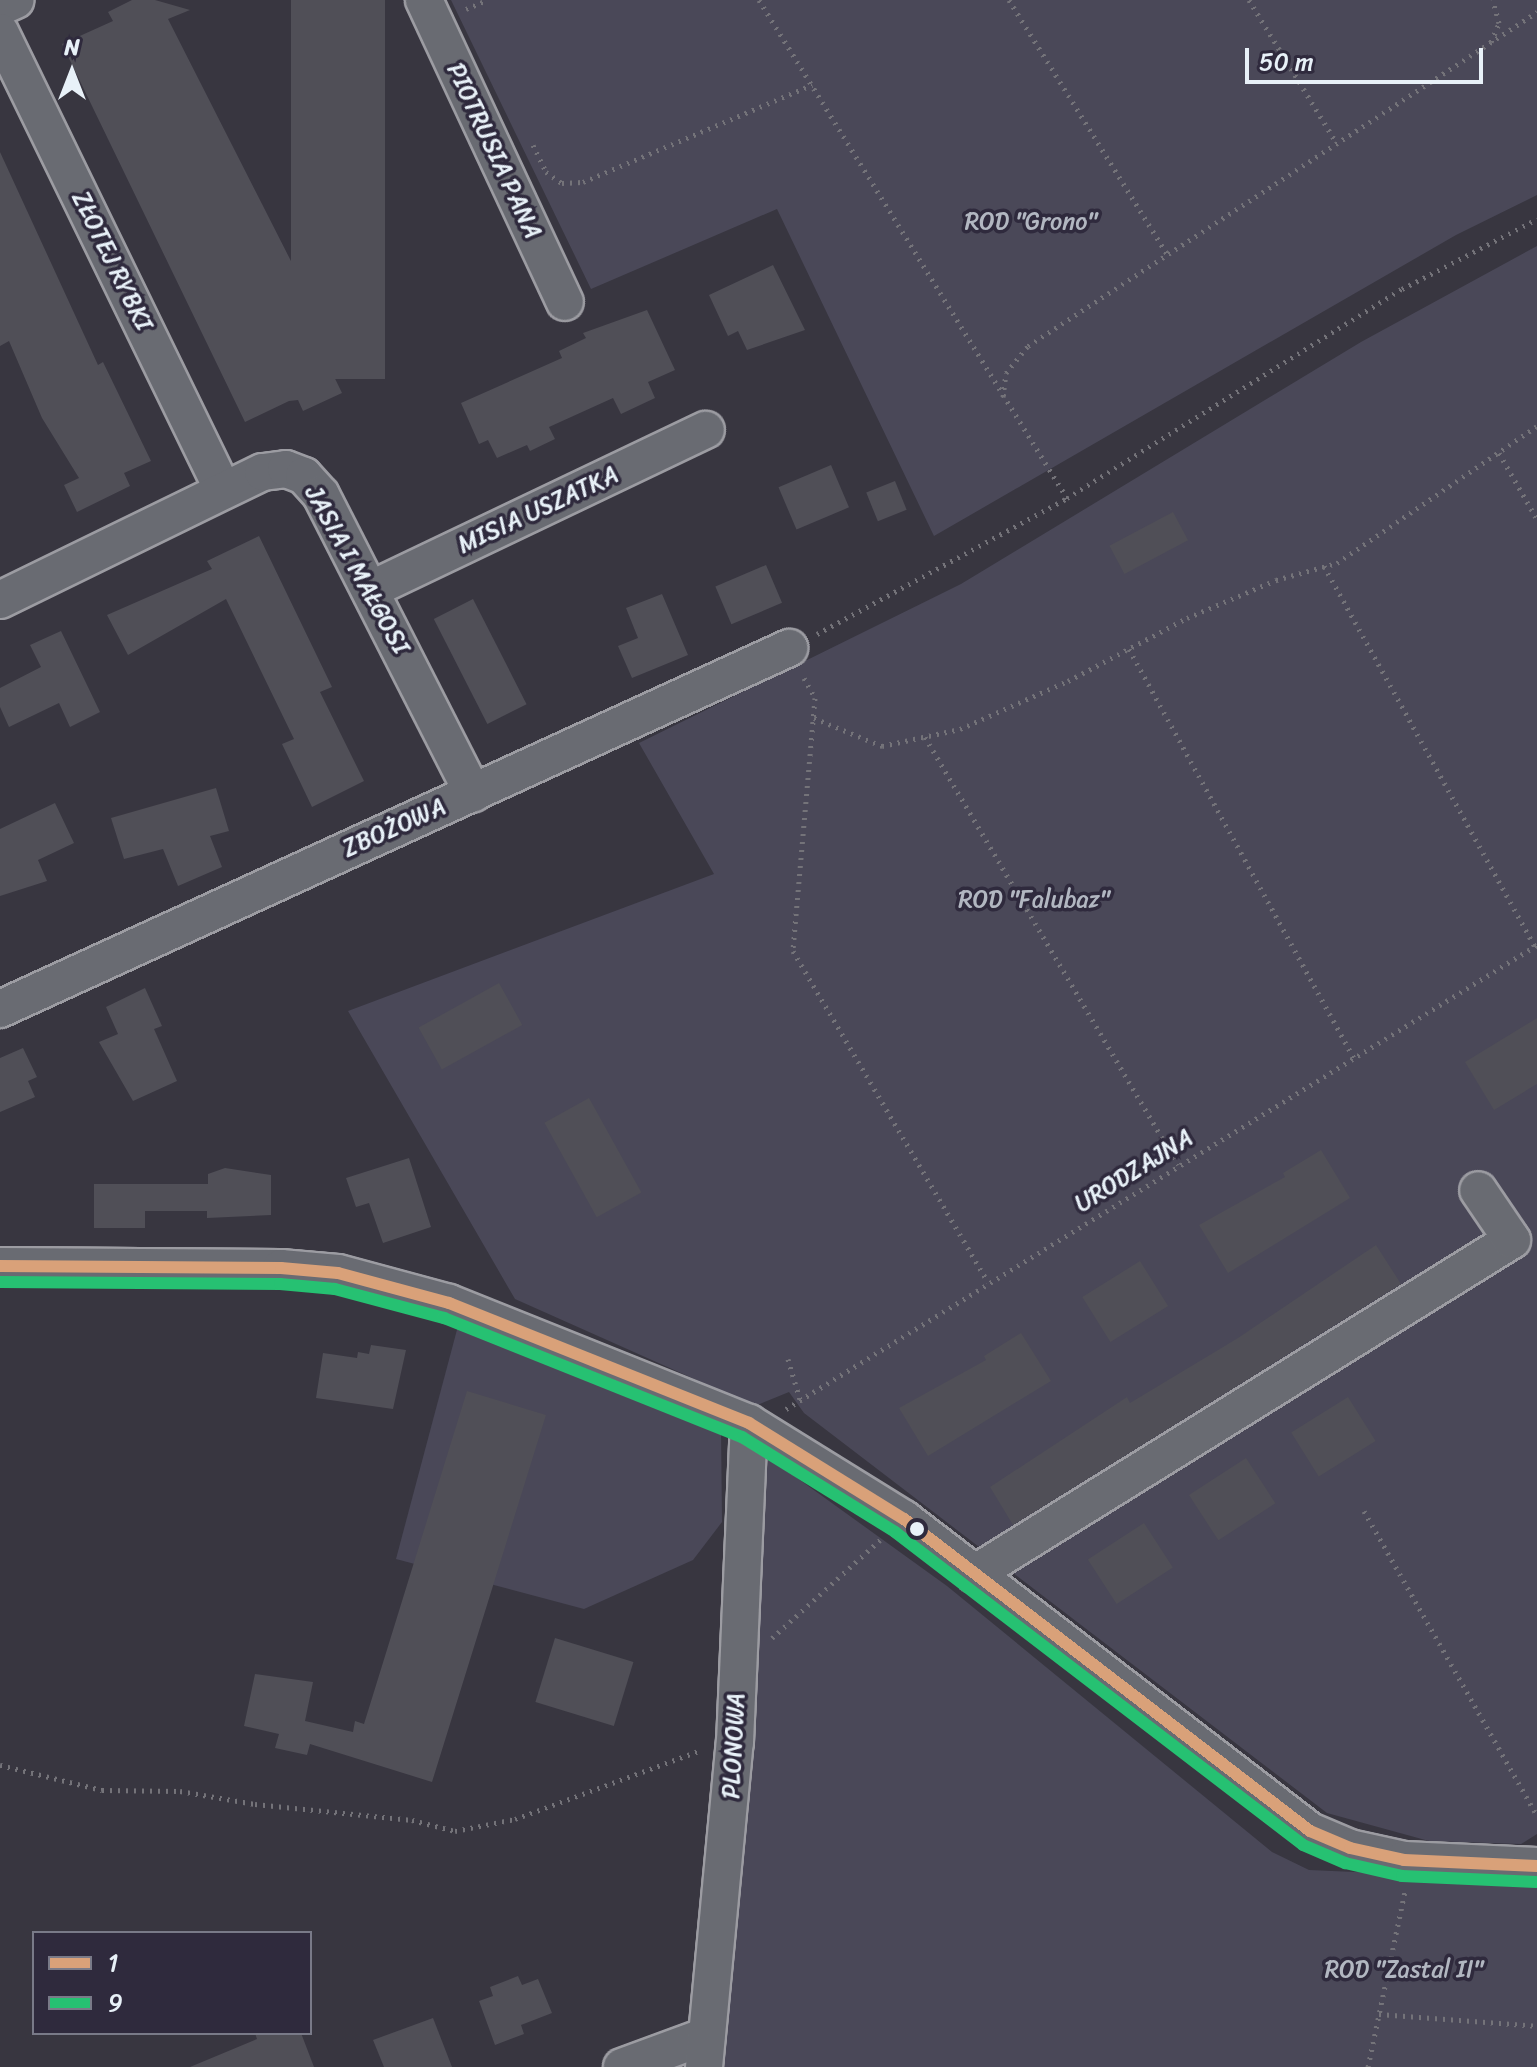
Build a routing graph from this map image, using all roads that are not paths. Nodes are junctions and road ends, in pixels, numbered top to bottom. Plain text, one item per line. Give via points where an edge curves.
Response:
1 (16, 0) edge
2 (424, 0) edge
3 (0, 7) edge
4 (0, 32) edge
5 (565, 302) dead end
6 (706, 430) dead end
7 (223, 490) junction
8 (370, 590) junction
9 (0, 600) edge
10 (789, 648) road end
11 (473, 793) junction
12 (0, 1009) edge
13 (1478, 1190) dead end
14 (0, 1266) edge
15 (749, 1423) junction
16 (974, 1574) junction
17 (1537, 1866) edge
18 (705, 2052) edge
19 (622, 2067) edge

1 - 3 street
2 - 5 street, PIOTRUSIA PANA
4 - 7 street, ZŁOTEJ RYBKI
6 - 8 street, MISIA USZATKA
7 - 8 street, JASIA I MAŁGOSI via 263,472 286,469 304,476 321,495
7 - 9 street, JASIA I MAŁGOSI
8 - 11 street, JASIA I MAŁGOSI
10 - 11 street, ZBOŻOWA
11 - 12 street, ZBOŻOWA
13 - 16 street via 1512,1240
14 - 15 street via 190,1264 338,1273 449,1303
15 - 16 street via 904,1519
15 - 18 street, PLONOWA via 735,1742
16 - 17 street via 1310,1831 1350,1848 1410,1861
18 - 19 street

